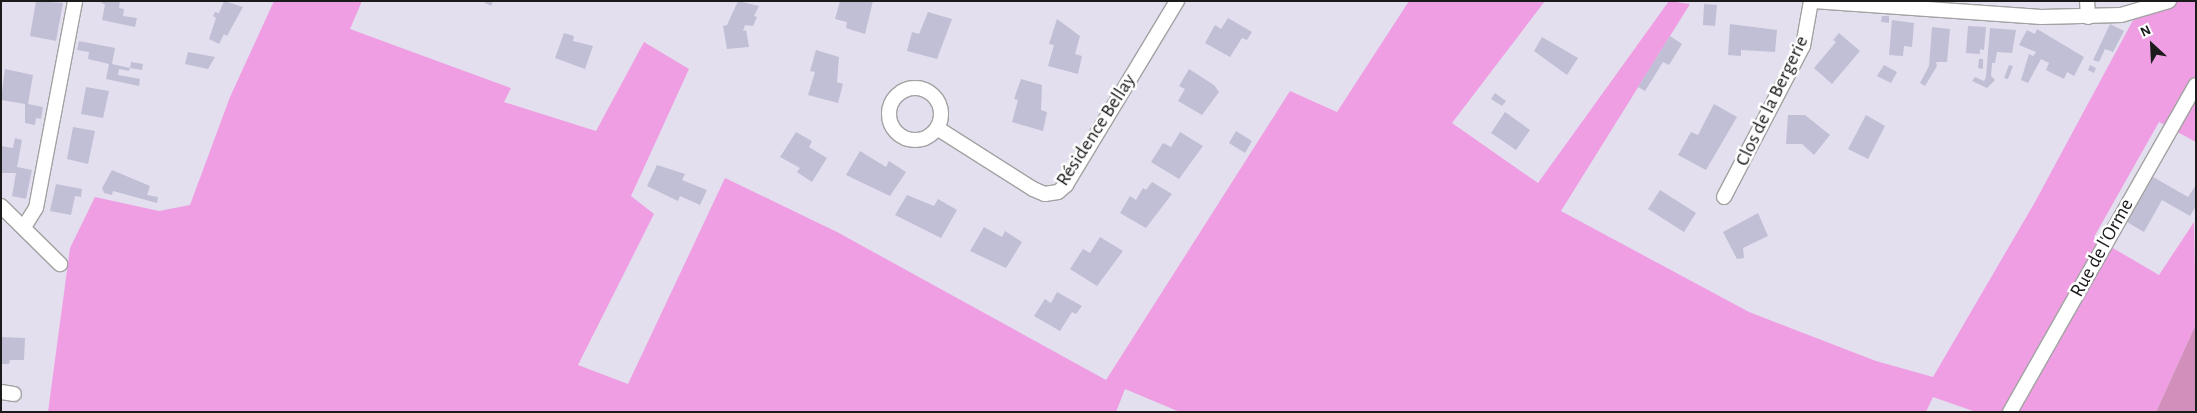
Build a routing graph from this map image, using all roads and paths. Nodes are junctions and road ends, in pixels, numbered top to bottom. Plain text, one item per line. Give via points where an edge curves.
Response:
1 (75, 1) edge
2 (1177, 1) edge
3 (1812, 1) edge
4 (2087, 1) edge
5 (2169, 1) edge
6 (2088, 17) junction
7 (2196, 85) edge
8 (937, 128) dead end
9 (1724, 197) dead end
10 (1, 206) edge
11 (24, 227) junction
12 (60, 264) dead end
13 (2010, 412) edge

1 - 11 street via 36,208
2 - 8 street, Résidence Bellay via 1066,185 1058,192 1045,194 1033,189
3 - 6 street via 2000,16
3 - 9 street, Clos de la Bergerie via 1803,46
4 - 6 street
5 - 6 street via 2140,12
7 - 13 street, Rue de l'Orme
10 - 11 street
11 - 12 street

